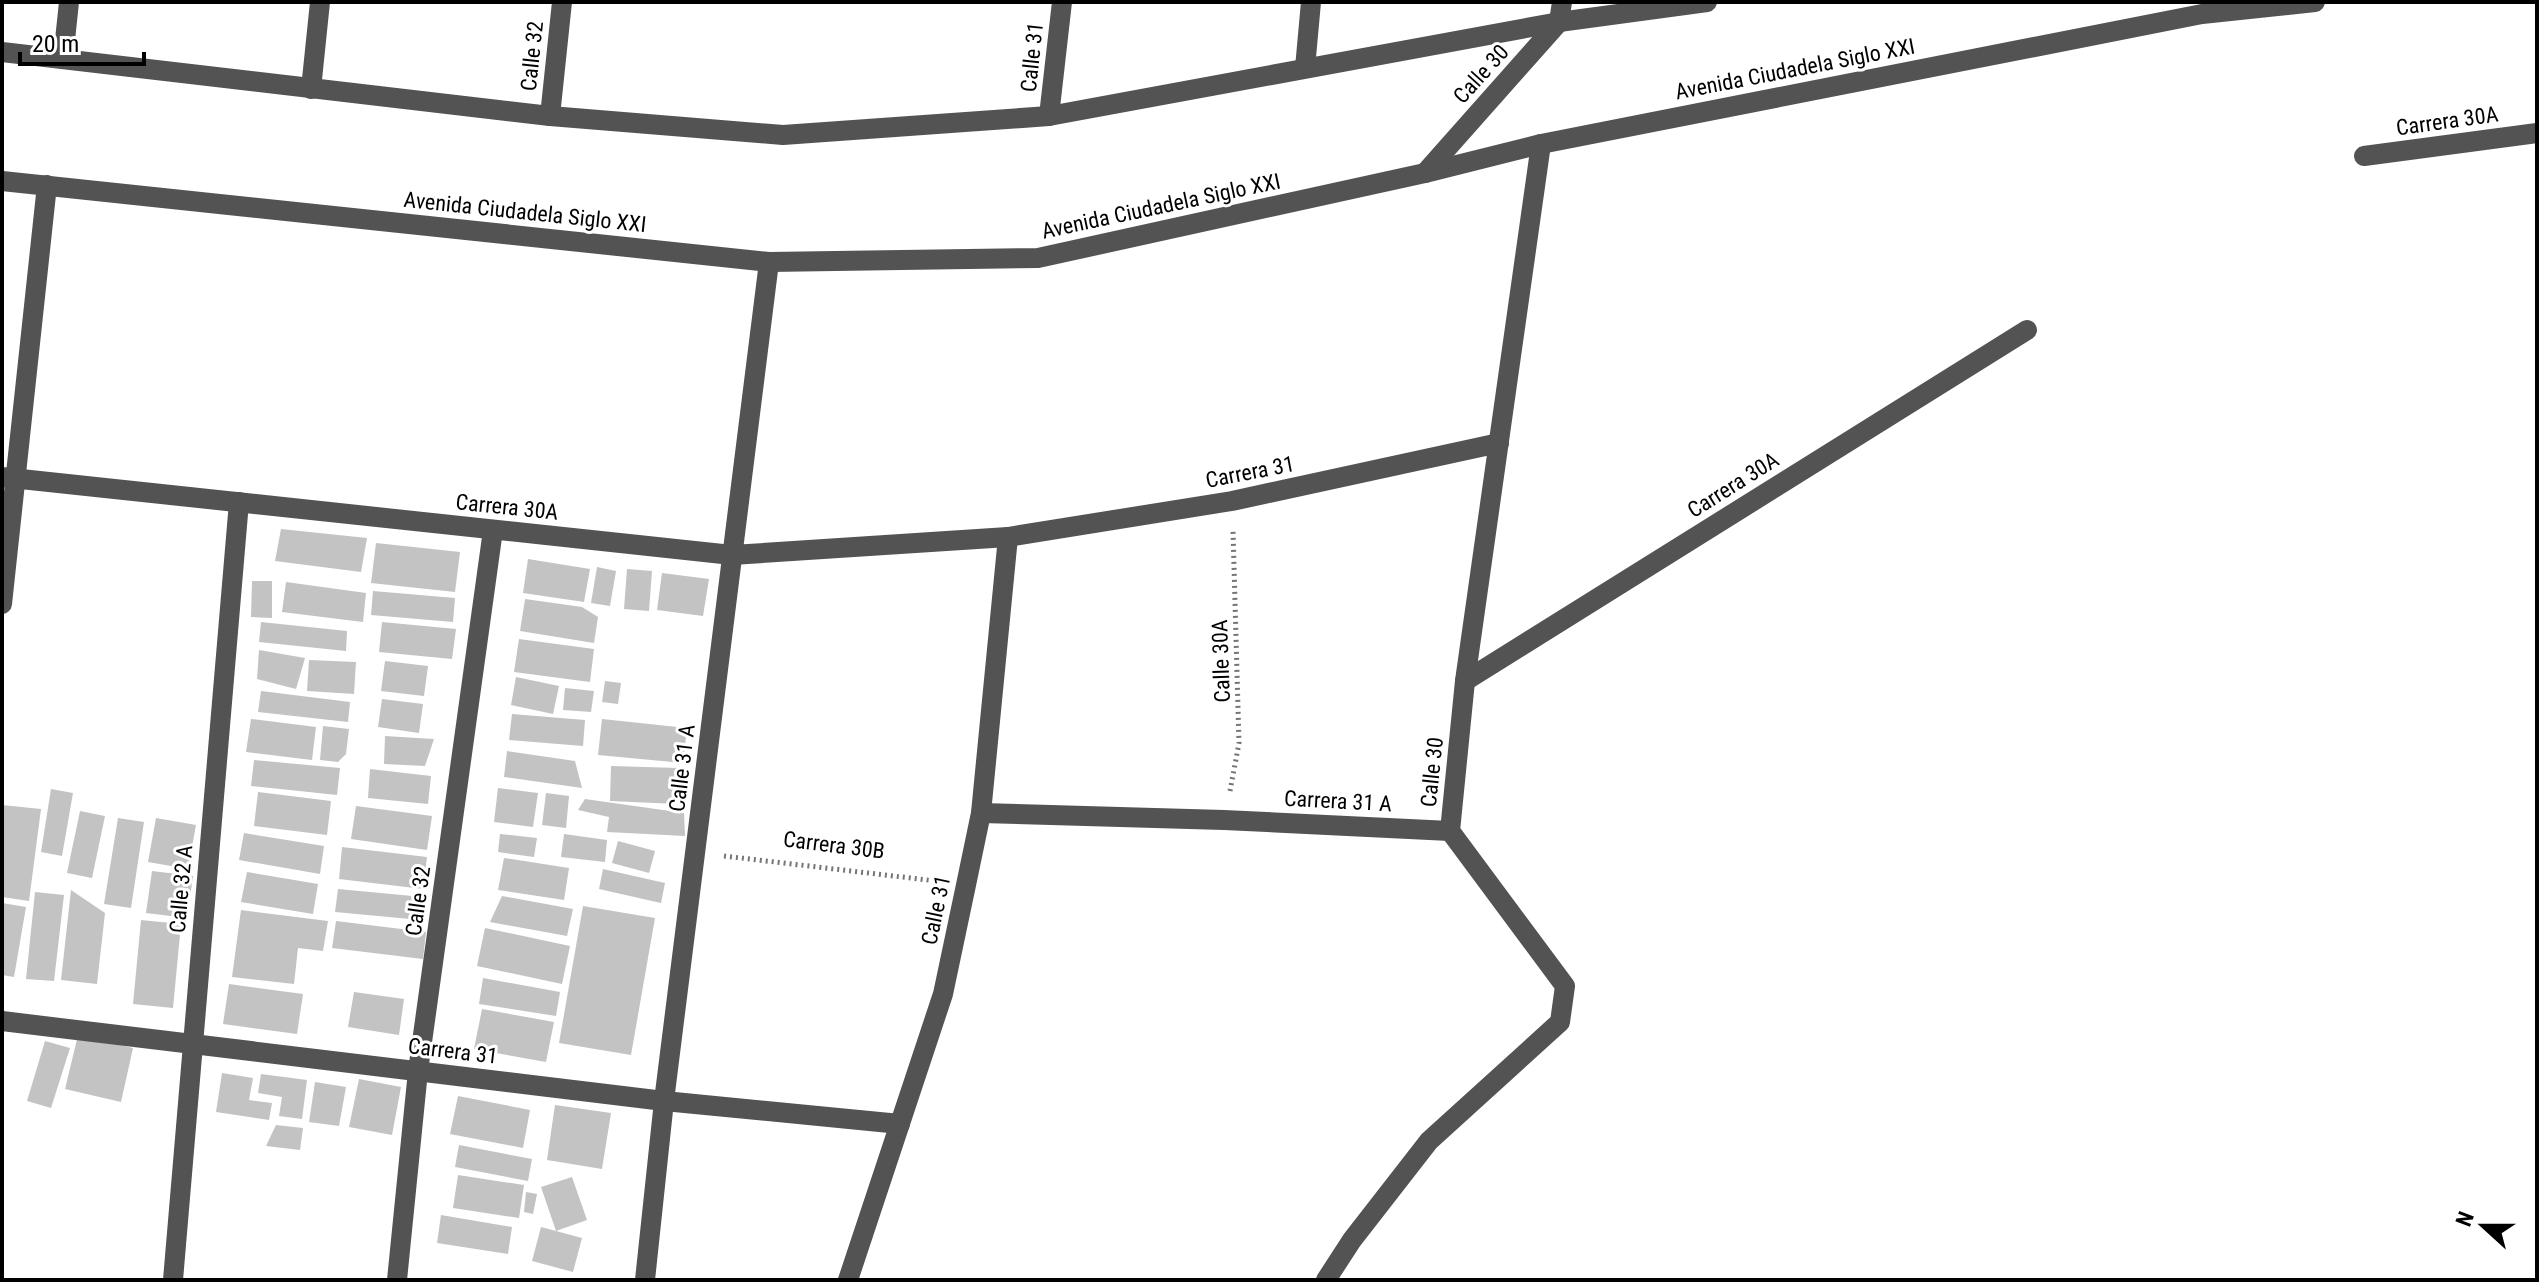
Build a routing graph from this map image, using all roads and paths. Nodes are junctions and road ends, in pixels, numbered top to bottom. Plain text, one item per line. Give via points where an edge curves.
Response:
1 (69, 2) edge
2 (320, 2) edge
3 (562, 2) edge
4 (1062, 2) edge
5 (1311, 2) edge
6 (1707, 2) edge
7 (2315, 2) edge
8 (1622, 8) edge
9 (1561, 12) edge
10 (2, 52) edge
11 (63, 59) junction
12 (1305, 68) junction
13 (311, 89) junction
14 (550, 116) junction
15 (1049, 116) junction
16 (2537, 133) edge
17 (1541, 144) junction
18 (2364, 156) dead end
19 (1425, 173) junction
20 (2, 181) edge
21 (47, 185) junction
22 (769, 262) junction
23 (2027, 330) dead end
24 (1499, 443) junction
25 (8, 478) edge
26 (1232, 501) junction
27 (239, 502) junction
28 (493, 530) junction
29 (1008, 537) junction
30 (732, 555) junction
31 (2, 604) edge
32 (1465, 681) junction
33 (981, 813) junction
34 (1224, 820) junction
35 (1450, 831) junction
36 (695, 853) junction
37 (966, 885) junction
38 (2, 1021) edge
39 (191, 1044) junction
40 (418, 1071) junction
41 (664, 1101) junction
42 (900, 1124) junction
43 (173, 1280) edge
44 (397, 1280) edge
45 (645, 1280) edge
46 (848, 1280) edge
47 (1326, 1280) edge

1 - 11 street
2 - 13 street
3 - 14 street, Calle 32
4 - 15 street, Calle 31
5 - 12 street
6 - 8 street
7 - 17 street, Avenida Ciudadela Siglo XXI via 2202,14
8 - 9 street
9 - 12 street
9 - 19 street, Calle 30
10 - 11 street
11 - 13 street
12 - 15 street
13 - 14 street
14 - 15 street via 783,135
16 - 18 street, Carrera 30A
17 - 19 street, Avenida Ciudadela Siglo XXI
17 - 24 street, Calle 30
19 - 22 street, Avenida Ciudadela Siglo XXI via 1038,258
20 - 21 street, Avenida Ciudadela Siglo XXI
21 - 22 street, Avenida Ciudadela Siglo XXI
21 - 25 street
22 - 30 street, Calle 31 A
23 - 32 street, Carrera 30A
24 - 26 street, Carrera 31
24 - 32 street, Calle 30
25 - 27 street, Carrera 30A
25 - 31 street
26 - 29 street, Carrera 31
26 - 34 path, Calle 30A via 1239,743
27 - 28 street, Carrera 30A
27 - 39 street, Calle 32 A
28 - 30 street, Carrera 30A
28 - 40 street, Calle 32
29 - 30 street, Carrera 30A
29 - 33 street, Calle 31
30 - 36 street, Calle 31 A
32 - 35 street, Calle 30
33 - 34 street
33 - 37 street, Calle 31
34 - 35 street, Carrera 31 A
35 - 47 street, Calle 30 via 1565,986 1560,1022 1429,1141
36 - 37 path, Carrera 30B
36 - 41 street, Calle 31 A
37 - 42 street, Calle 31 via 943,994
38 - 39 street, Carrera 31
39 - 40 street, Carrera 31
39 - 43 street, Calle 32 A
40 - 41 street, Carrera 31
40 - 44 street, Calle 32
41 - 42 street, Carrera 31
41 - 45 street, Calle 31 A
42 - 46 street, Calle 31

